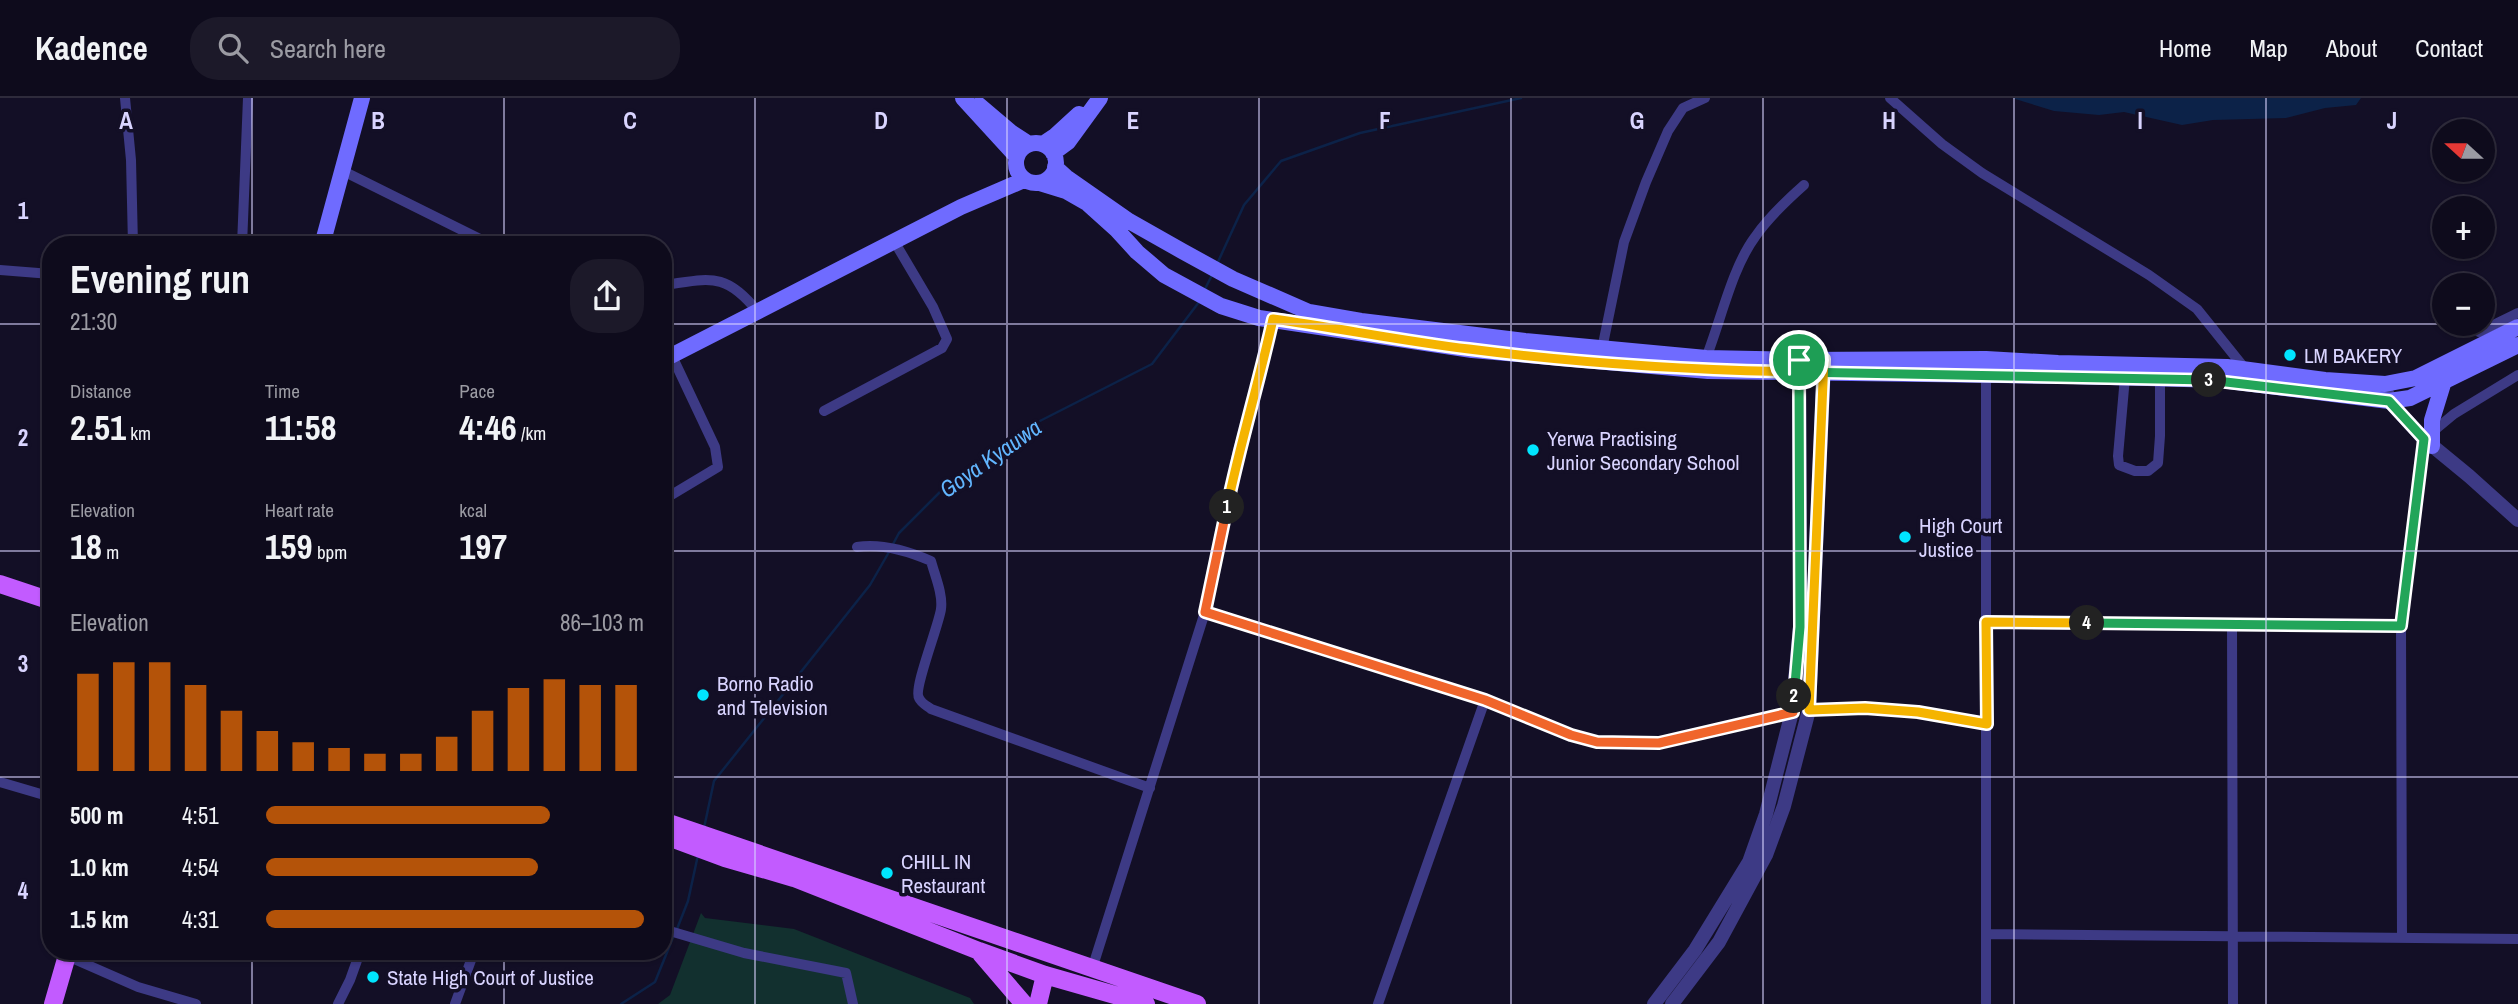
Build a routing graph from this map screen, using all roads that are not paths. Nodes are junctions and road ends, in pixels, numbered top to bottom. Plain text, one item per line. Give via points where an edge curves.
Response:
1 (125, 98) edge
2 (248, 98) edge
3 (362, 98) edge
4 (963, 98) edge
5 (970, 98) edge
6 (1098, 98) edge
7 (1705, 98) edge
8 (1890, 98) edge
9 (1045, 152) junction
10 (341, 170) junction
11 (1024, 172) junction
12 (1804, 185) dead end
13 (133, 236) edge
14 (242, 236) edge
15 (324, 236) edge
16 (474, 236) edge
17 (894, 240) junction
18 (0, 270) edge
19 (42, 273) edge
20 (672, 284) edge
21 (758, 312) junction
22 (2518, 313) edge
23 (1273, 319) junction
24 (2495, 324) edge
25 (2518, 327) edge
26 (2518, 345) edge
27 (1602, 349) junction
28 (672, 356) edge
29 (1706, 358) junction
30 (1824, 365) junction
31 (672, 366) edge
32 (1799, 366) junction
33 (2246, 370) junction
34 (1986, 375) junction
35 (2518, 375) edge
36 (2126, 377) junction
37 (2160, 379) junction
38 (2444, 381) junction
39 (2387, 393) junction
40 (824, 411) dead end
41 (2429, 440) junction
42 (672, 495) edge
43 (2518, 520) edge
44 (856, 547) dead end
45 (0, 584) edge
46 (0, 596) edge
47 (42, 598) edge
48 (42, 610) edge
49 (1205, 612) junction
50 (1986, 622) junction
51 (2232, 624) junction
52 (2401, 626) junction
53 (1485, 700) junction
54 (1809, 710) junction
55 (1793, 712) junction
56 (1987, 724) junction
57 (0, 782) edge
58 (1150, 788) junction
59 (42, 794) edge
60 (672, 825) edge
61 (672, 837) edge
62 (727, 852) junction
63 (672, 932) edge
64 (1987, 934) junction
65 (2233, 936) junction
66 (2402, 937) junction
67 (2518, 939) edge
68 (979, 951) junction
69 (71, 960) edge
70 (72, 960) edge
71 (85, 960) edge
72 (357, 960) edge
73 (471, 960) edge
74 (1092, 969) junction
75 (1045, 975) junction
76 (53, 1004) edge
77 (61, 1004) edge
78 (196, 1004) edge
79 (338, 1004) edge
80 (455, 1004) edge
81 (853, 1004) edge
82 (1024, 1004) edge
83 (1038, 1004) edge
84 (1146, 1004) edge
85 (1197, 1004) edge
86 (1378, 1004) edge
87 (1654, 1004) edge
88 (1672, 1004) edge
89 (1986, 1004) edge
90 (2233, 1004) edge

1 - 13 street
2 - 14 street
3 - 10 main road
4 - 11 main road
5 - 9 main road via 1012,133
6 - 9 main road via 1068,142
7 - 27 street via 1683,108 1646,182 1624,242
8 - 33 street via 1982,173 2197,309
9 - 11 main road via 1021,149
9 - 11 main road via 1050,177
9 - 27 main road via 1066,177 1129,221 1233,279 1309,312
10 - 15 main road
10 - 16 street
11 - 17 main road
11 - 23 main road via 1087,203 1164,275 1221,306
12 - 29 street via 1747,249
17 - 21 main road
17 - 40 street via 933,307 946,344
18 - 19 street
20 - 21 street via 722,280
21 - 28 main road
22 - 24 street
23 - 32 main road via 1496,352 1708,370
23 - 49 street via 1238,450
25 - 39 main road
26 - 38 main road
27 - 29 main road
29 - 32 main road
30 - 32 main road
30 - 33 main road via 1986,359
30 - 34 main road
30 - 54 street
31 - 42 street via 715,447 718,467
32 - 55 street via 1800,627
33 - 39 main road
34 - 36 main road
34 - 50 street
35 - 41 street via 2454,415
36 - 37 main road
36 - 37 street via 2118,456 2119,465 2134,471 2148,471 2158,463
37 - 39 main road
38 - 39 main road via 2410,398
38 - 41 main road
39 - 41 street
41 - 43 street
41 - 52 street
44 - 58 street via 870,545 932,561 942,606 919,684 919,700 931,709
45 - 47 main road
46 - 48 main road
49 - 53 street
49 - 58 street
50 - 51 street
50 - 56 street
51 - 52 street
51 - 65 street
52 - 66 street
53 - 55 street via 1571,735 1629,744 1659,743
53 - 86 street
54 - 56 street via 1918,712
54 - 88 street via 1766,855 1719,942
55 - 87 street via 1749,862 1695,950
56 - 64 street
57 - 59 street
58 - 74 street
60 - 62 main road
61 - 62 main road
62 - 68 main road
62 - 74 main road
63 - 81 street via 744,953 846,973
64 - 65 street
64 - 89 street
65 - 66 street
65 - 90 street
66 - 67 street
68 - 75 main road
68 - 82 main road
69 - 76 main road
70 - 77 main road
71 - 78 street via 138,987
72 - 79 street
73 - 80 street
74 - 85 main road
75 - 83 main road
75 - 84 main road

